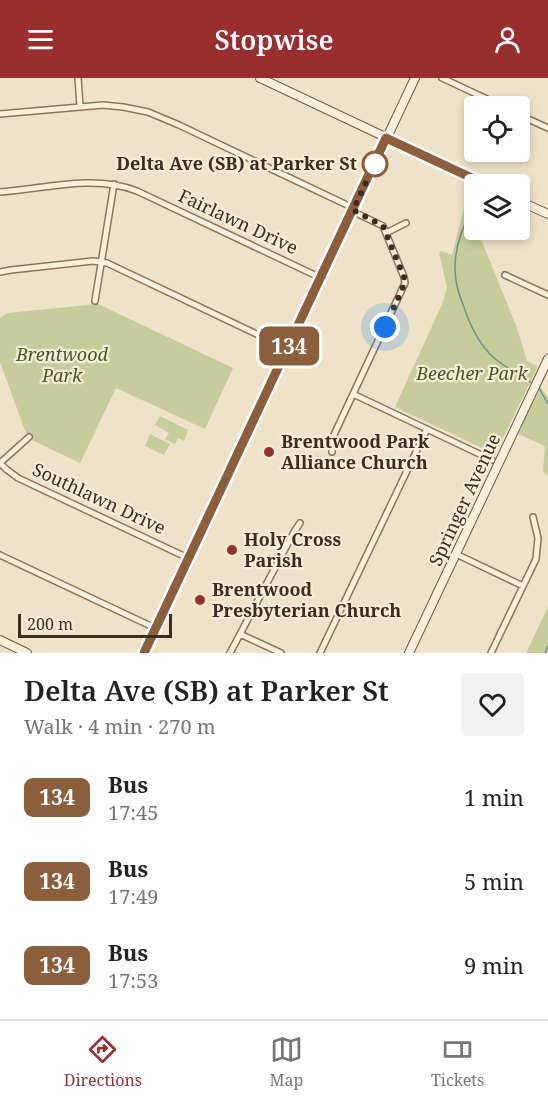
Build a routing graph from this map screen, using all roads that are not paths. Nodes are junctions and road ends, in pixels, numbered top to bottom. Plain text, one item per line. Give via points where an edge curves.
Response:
1 (78, 78) edge
2 (260, 78) edge
3 (415, 78) edge
4 (442, 78) edge
5 (481, 96) edge
6 (80, 106) junction
7 (0, 114) edge
8 (530, 120) edge
9 (548, 128) edge
10 (386, 138) junction
11 (464, 174) edge
12 (114, 184) junction
13 (0, 192) edge
14 (530, 206) edge
15 (353, 210) junction
16 (548, 214) edge
17 (406, 223) dead end
18 (386, 233) junction
19 (102, 262) junction
20 (0, 272) edge
21 (505, 275) dead end
22 (321, 278) junction
23 (548, 295) edge
24 (95, 301) dead end
25 (288, 349) junction
26 (548, 359) edge
27 (353, 394) junction
28 (427, 429) junction
29 (29, 437) dead end
30 (332, 452) dead end
31 (492, 460) dead end
32 (0, 463) edge
33 (533, 517) dead end
34 (300, 524) dead end
35 (456, 554) junction
36 (0, 555) edge
37 (188, 558) junction
38 (523, 586) junction
39 (155, 628) junction
40 (240, 634) junction
41 (0, 640) edge
42 (27, 653) edge
43 (144, 653) edge
44 (230, 653) edge
45 (281, 653) edge
46 (320, 653) edge
47 (409, 653) edge
48 (492, 653) edge

1 - 6 street
2 - 10 street
3 - 10 street
4 - 5 street
6 - 7 street
6 - 15 street via 103,105 148,112
8 - 9 street
10 - 11 street
10 - 15 street
12 - 13 street, Fairlawn Drive
12 - 19 street
12 - 22 street, Fairlawn Drive via 137,191
14 - 16 street
15 - 18 street via 382,225
15 - 22 street
17 - 18 street
18 - 27 street via 405,283
19 - 20 street
19 - 24 street
19 - 25 street
21 - 23 street
22 - 25 street
25 - 37 street
26 - 35 street, Springer Avenue
27 - 28 street
27 - 30 street via 332,439
28 - 31 street
28 - 46 street
29 - 32 street
32 - 37 street, Southlawn Drive via 18,478
33 - 38 street via 538,538 536,559
34 - 40 street
35 - 38 street
35 - 47 street, Springer Avenue
36 - 39 street
37 - 39 street
38 - 48 street
39 - 43 street
40 - 44 street
40 - 45 street
41 - 42 street

